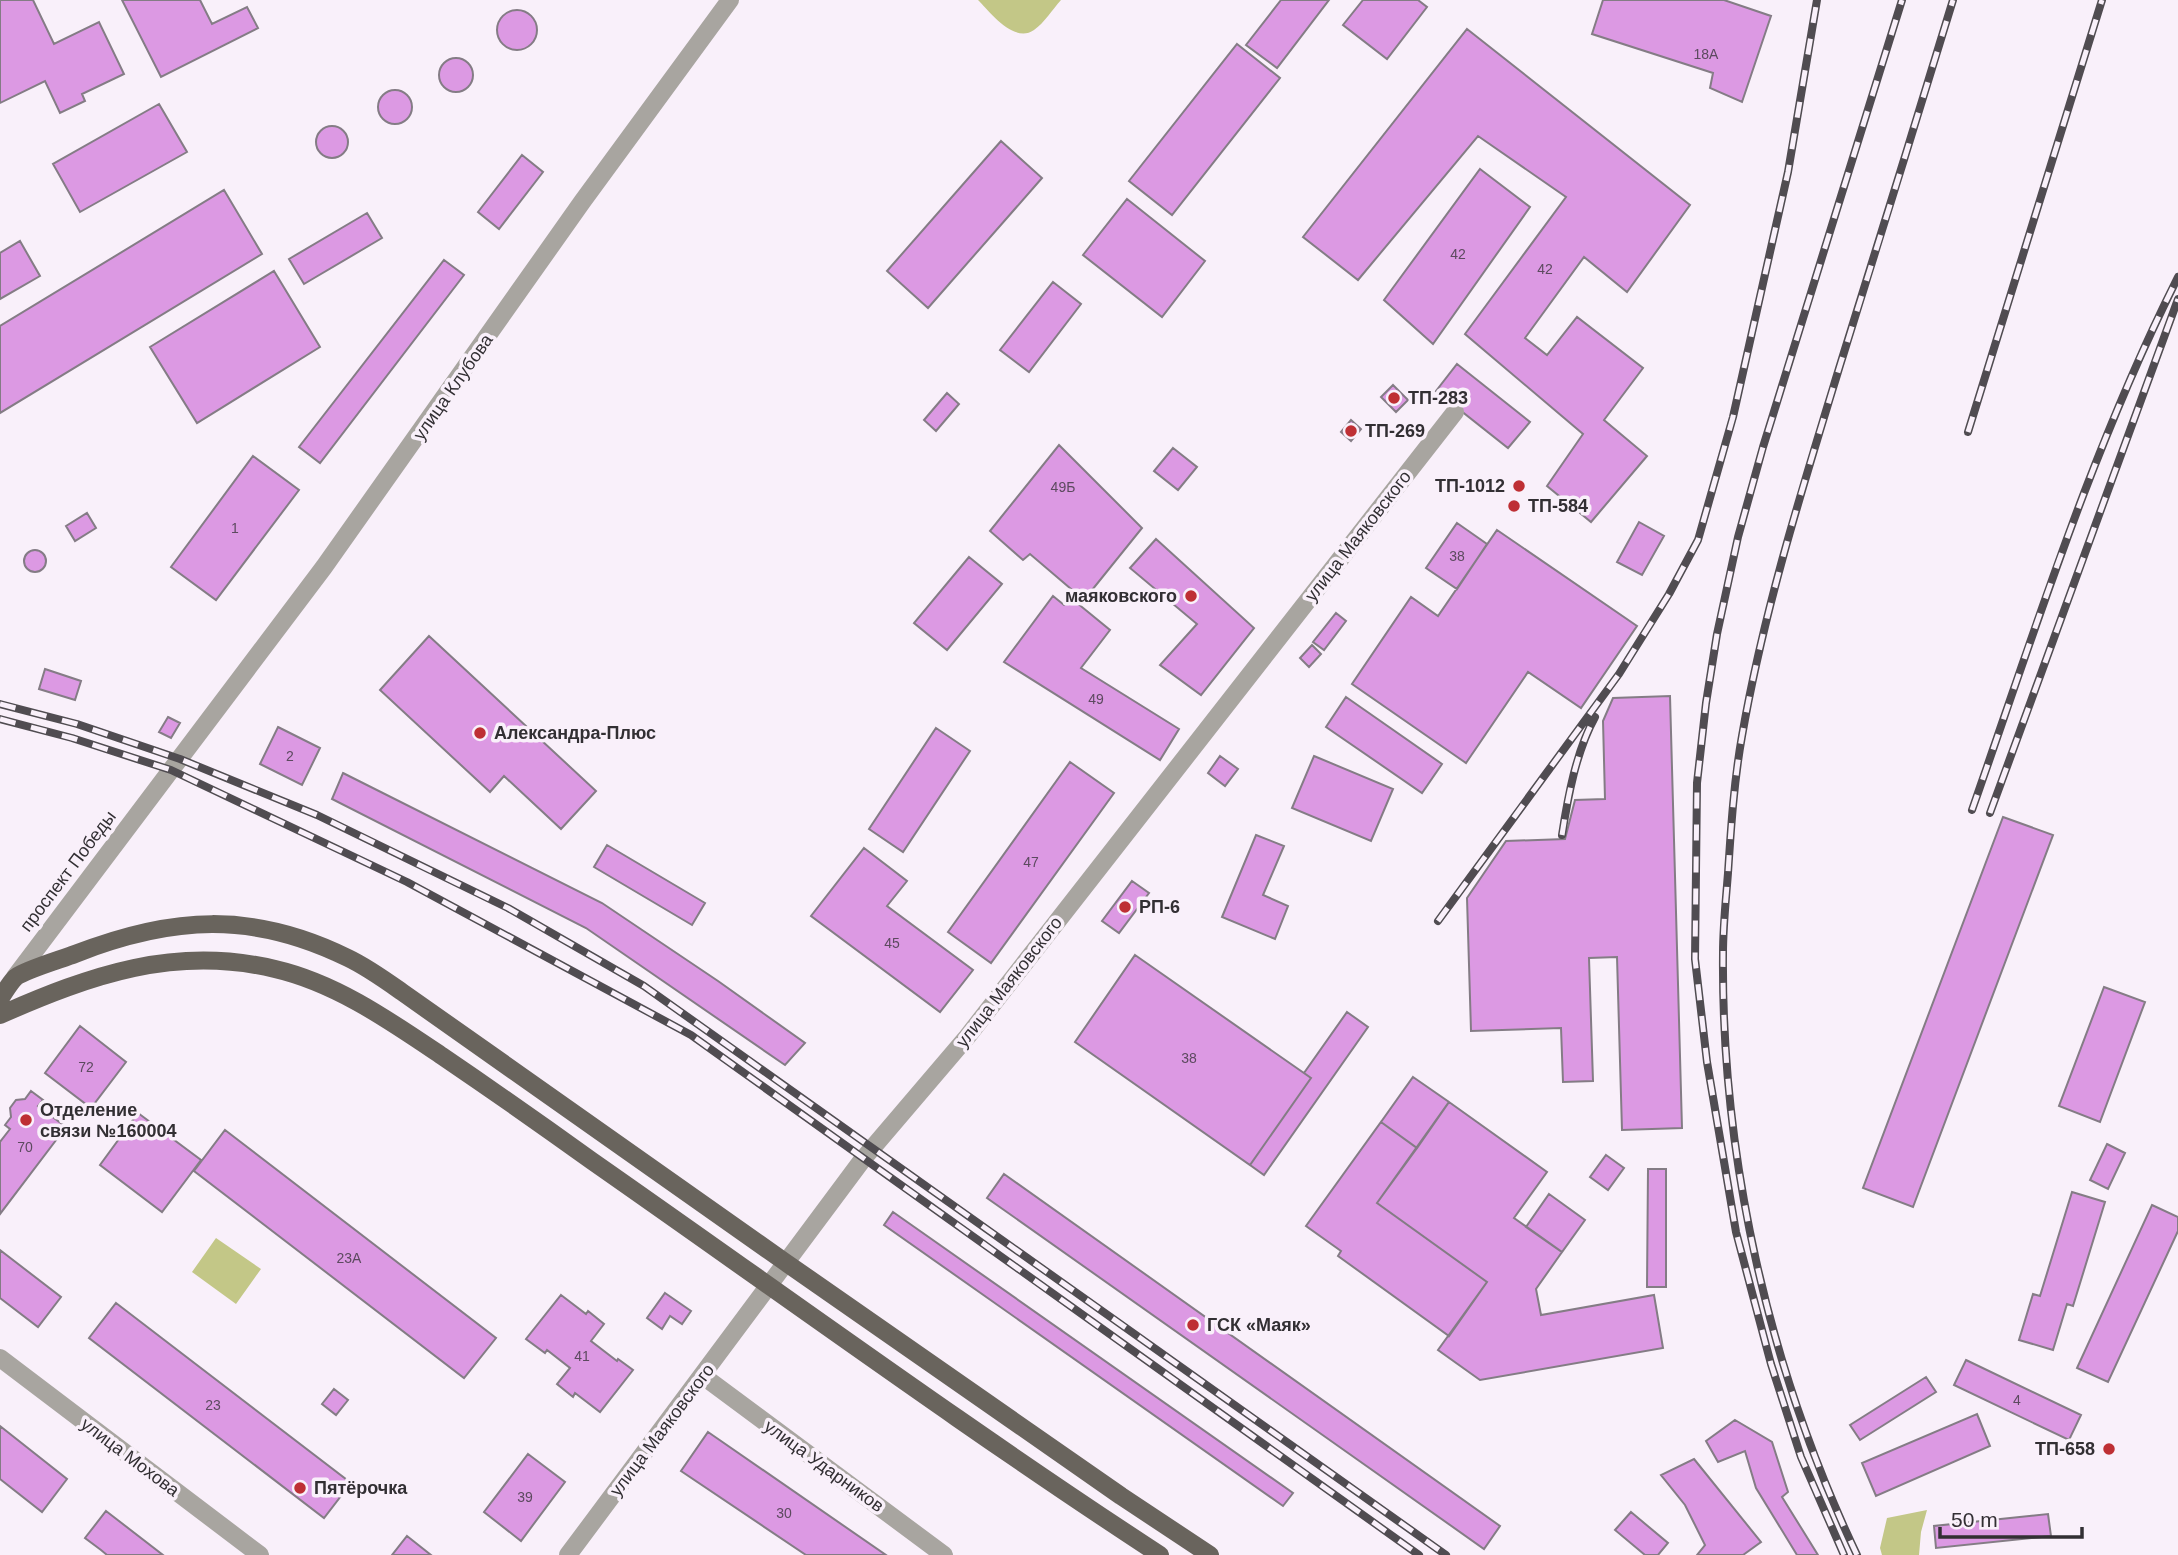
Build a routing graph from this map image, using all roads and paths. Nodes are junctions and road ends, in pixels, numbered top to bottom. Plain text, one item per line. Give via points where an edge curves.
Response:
1 (730, 0) edge
2 (1455, 412) dead end
3 (171, 770) joint
4 (15, 977) junction
5 (0, 999) edge
6 (0, 1015) edge
7 (785, 1262) junction
8 (768, 1285) junction
9 (0, 1358) edge
10 (703, 1376) junction
11 (260, 1555) edge
12 (568, 1555) edge
13 (944, 1555) edge
14 (1160, 1555) edge
15 (1210, 1555) edge

1 - 3 street, улица Клубова via 324,567
2 - 7 street, улица Маяковского via 976,1026 863,1159
3 - 4 street, проспект Победы
4 - 5 main road, проспект Победы
4 - 7 main road via 168,926 231,924 304,939 351,959 402,992
6 - 8 main road via 112,972 160,962 218,960 300,976 390,1021
7 - 8 street, улица Маяковского
7 - 15 main road
8 - 10 street, улица Маяковского
8 - 14 main road
9 - 11 street, улица Мохова
10 - 12 street, улица Маяковского
10 - 13 street, улица Ударников

